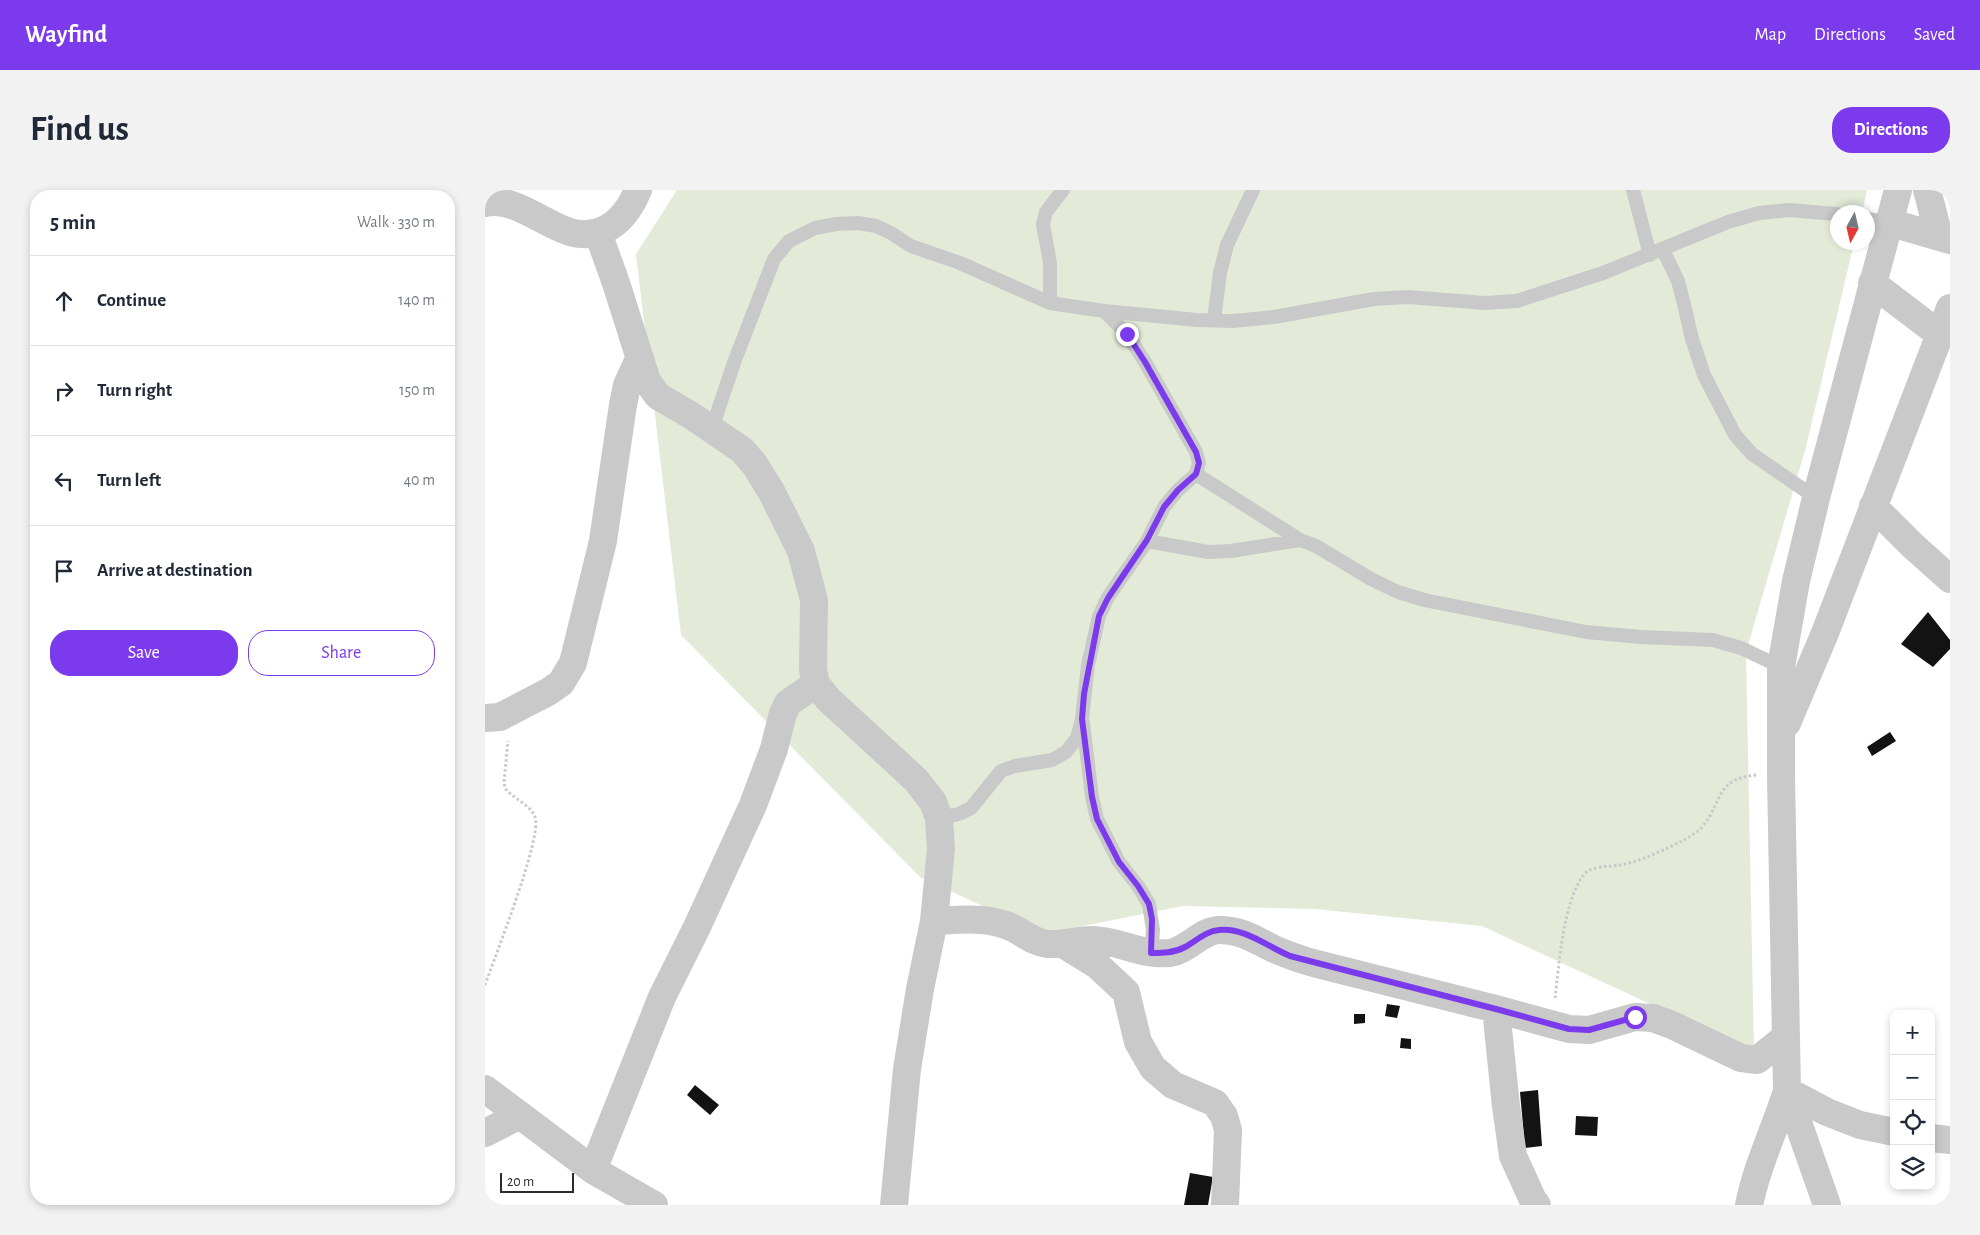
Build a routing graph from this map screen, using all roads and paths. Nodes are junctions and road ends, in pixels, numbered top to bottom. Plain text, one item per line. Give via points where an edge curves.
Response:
1 (638, 190) edge
2 (1063, 190) edge
3 (1253, 190) edge
4 (1633, 190) edge
5 (1897, 190) edge
6 (1927, 190) edge
7 (492, 198) edge
8 (1830, 213) edge
9 (1878, 220) edge
10 (598, 233) junction
11 (1944, 238) edge
12 (1663, 250) junction
13 (1650, 255) junction
14 (1872, 283) junction
15 (1050, 303) junction
16 (1950, 308) edge
17 (1104, 311) junction
18 (1215, 320) junction
19 (1939, 334) junction
20 (639, 359) junction
21 (712, 428) junction
22 (1196, 474) junction
23 (1815, 498) junction
24 (1873, 506) junction
25 (1147, 540) junction
26 (1300, 540) junction
27 (1950, 579) edge
28 (1781, 667) junction
29 (816, 684) junction
30 (492, 717) edge
31 (1082, 719) junction
32 (1783, 732) junction
33 (1781, 777) junction
34 (939, 818) junction
35 (934, 921) junction
36 (1063, 944) junction
37 (1151, 953) junction
38 (485, 986) edge
39 (1496, 1009) junction
40 (1551, 1026) junction
41 (1786, 1037) junction
42 (1757, 1060) junction
43 (1787, 1083) junction
44 (485, 1089) edge
45 (519, 1115) junction
46 (1890, 1131) edge
47 (485, 1133) edge
48 (1935, 1138) edge
49 (1950, 1140) edge
50 (593, 1170) junction
51 (654, 1205) edge
52 (894, 1205) edge
53 (1225, 1205) edge
54 (1537, 1205) edge
55 (1749, 1205) edge
56 (1827, 1205) edge

1 - 10 street via 617,224
2 - 15 lane via 1046,212 1043,224 1049,263
3 - 18 lane via 1227,245 1220,272
4 - 13 lane
5 - 9 street
6 - 11 street
7 - 10 street via 557,227 582,235
8 - 12 lane via 1789,210 1759,213 1728,222
9 - 11 street
9 - 14 street
10 - 20 street
12 - 13 lane
12 - 23 lane via 1678,282 1704,375 1735,435 1752,454
13 - 18 lane via 1517,302 1374,299 1274,317
14 - 19 street
14 - 23 street
15 - 17 lane
15 - 21 lane via 969,267 911,246 876,226 859,223 815,228 789,241 774,260
16 - 19 street
17 - 18 lane
17 - 22 lane via 1127,334 1196,452 1199,463
19 - 24 street
20 - 21 street via 657,396
20 - 30 street via 627,385 603,541 573,663 561,683 525,705
21 - 29 street via 742,450 755,465 801,551 814,600 813,670
22 - 25 lane via 1164,507
22 - 26 lane
23 - 28 street
24 - 27 street
24 - 32 street
25 - 26 lane via 1208,552 1231,552
25 - 31 lane via 1099,616 1088,665
26 - 28 lane via 1398,592 1424,600 1586,632 1713,640 1741,648
28 - 32 street
29 - 34 street via 828,699 916,780 933,802
29 - 50 street via 788,703 783,712 774,749 753,805 662,997
30 - 38 path via 508,740 505,788 534,814 537,823 528,863
31 - 34 lane via 1077,738 1067,752 1052,760 1001,771 971,808
31 - 37 lane via 1097,819 1119,862 1149,904
32 - 33 street
33 - 40 path via 1756,775 1735,779 1717,799 1703,827 1693,835 1636,862 1590,869 1582,875 1572,897 1563,938
33 - 41 street
34 - 35 street via 941,849
35 - 36 street via 973,919 993,922 1012,928 1031,940
35 - 52 street via 907,1068
36 - 37 street via 1099,941
36 - 53 street via 1097,965 1126,992 1138,1042 1153,1068 1173,1085 1215,1103 1224,1116 1228,1130
37 - 39 street via 1172,952 1219,930 1239,932 1290,956
39 - 40 street
39 - 54 street via 1513,1156
40 - 42 street via 1589,1030 1635,1017 1653,1018 1741,1058
41 - 42 street
41 - 43 street
42 - 43 street via 1776,1071
43 - 46 street via 1827,1112 1860,1125
43 - 55 street via 1779,1118 1762,1158
43 - 56 street
44 - 45 street
45 - 47 street
45 - 50 street
48 - 49 street
50 - 51 street

